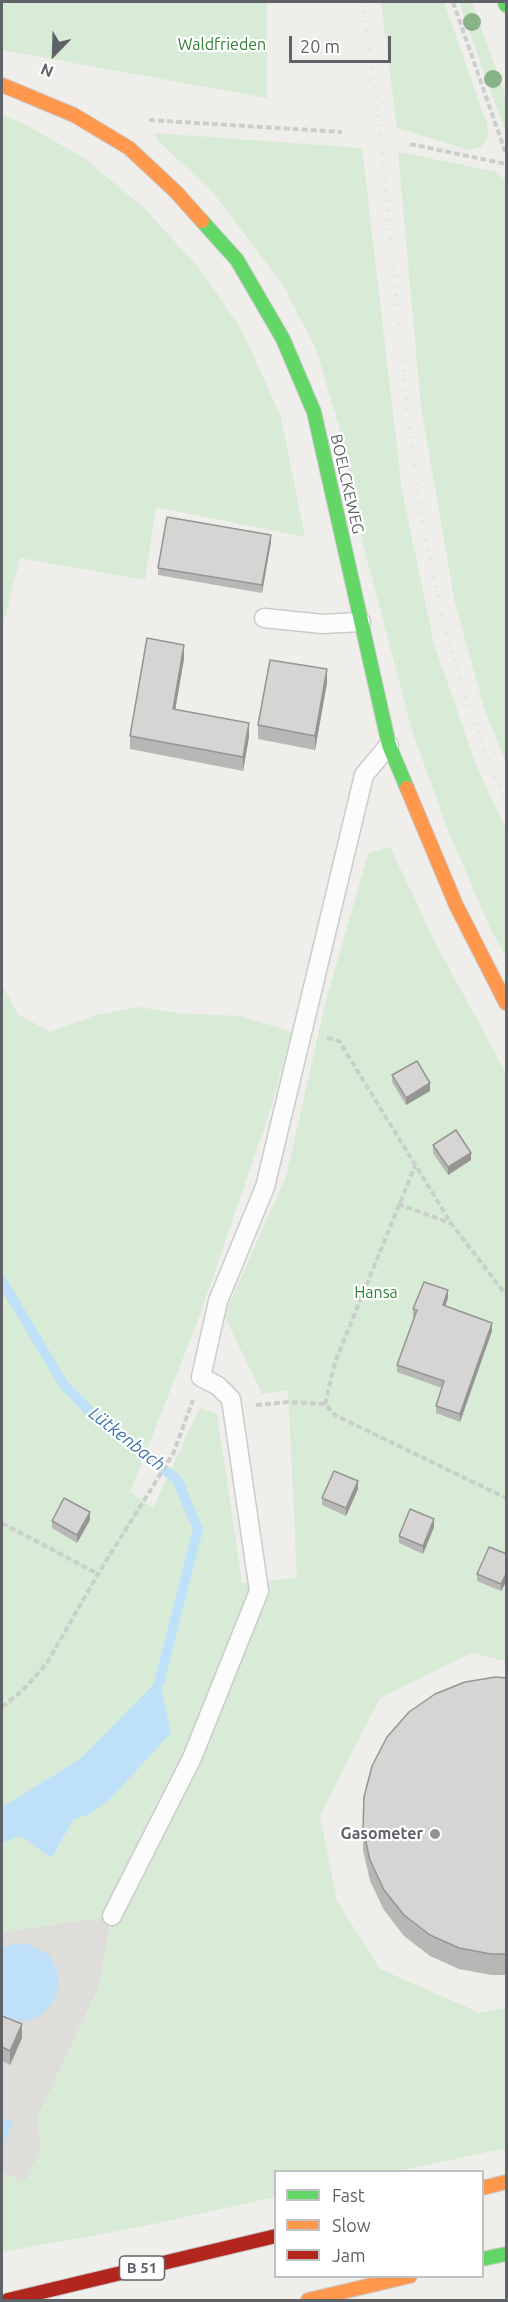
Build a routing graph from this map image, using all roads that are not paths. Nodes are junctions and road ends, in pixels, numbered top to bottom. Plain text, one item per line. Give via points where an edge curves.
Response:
1 (2, 85) edge
2 (264, 618) dead end
3 (362, 622) junction
4 (389, 745) junction
5 (507, 1003) edge
6 (112, 1916) dead end
7 (507, 2182) edge
8 (484, 2188) edge
9 (274, 2236) edge
10 (507, 2254) edge
11 (484, 2259) edge
12 (406, 2278) edge
13 (8, 2301) edge
14 (308, 2301) edge

1 - 3 main road, BOELCKEWEG via 74,115 129,148 176,192 237,260 283,339 314,412
2 - 3 lane via 323,624
3 - 4 main road, BOELCKEWEG
4 - 5 main road, BOELCKEWEG via 456,904
4 - 6 lane via 364,776 265,1187 218,1301 201,1377 231,1399 259,1591 192,1758
7 - 8 main road
9 - 13 main road, B 51
10 - 11 main road
12 - 14 main road

